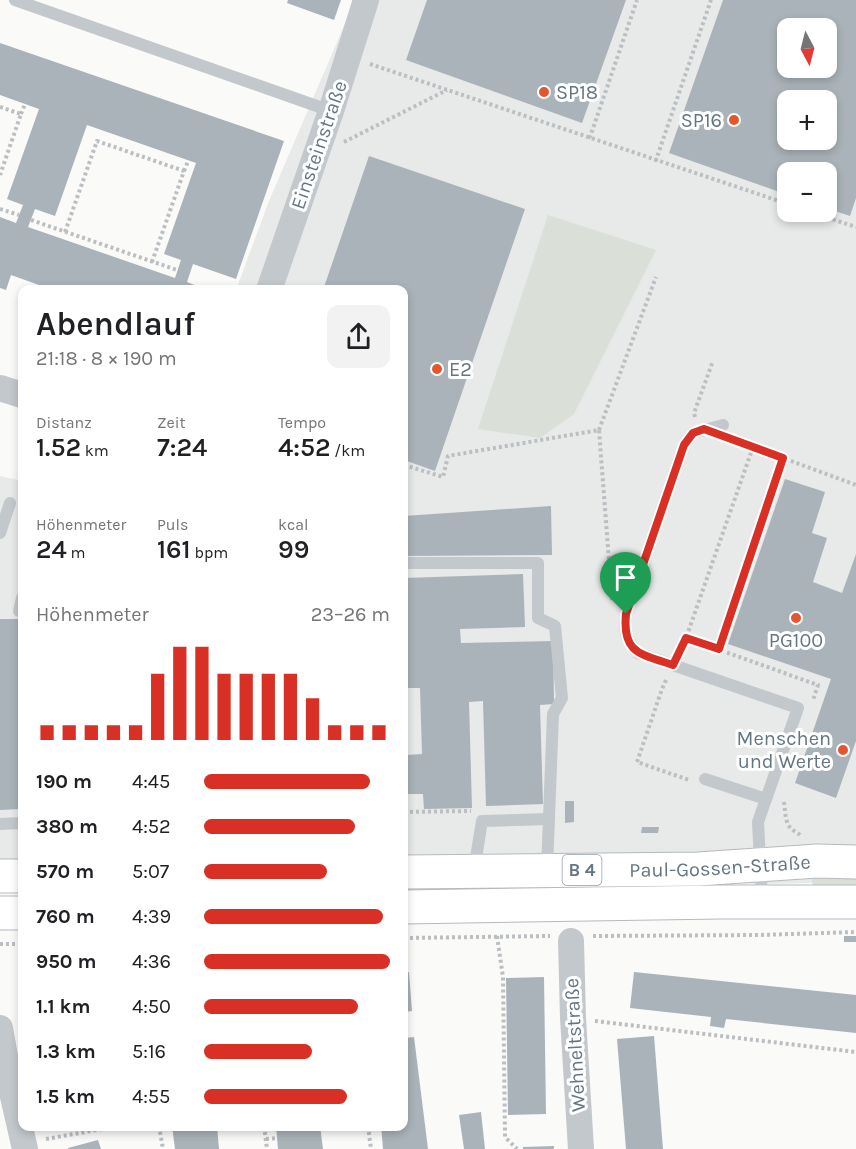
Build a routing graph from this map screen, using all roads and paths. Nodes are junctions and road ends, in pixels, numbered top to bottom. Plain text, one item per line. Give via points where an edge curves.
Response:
1 (15, 0) edge
2 (366, 0) edge
3 (637, 0) edge
4 (711, 0) edge
5 (348, 58) junction
6 (448, 90) junction
7 (25, 104) dead end
8 (0, 107) edge
9 (331, 111) junction
10 (21, 114) junction
11 (590, 137) junction
12 (343, 142) dead end
13 (188, 160) dead end
14 (656, 160) junction
15 (184, 171) junction
16 (0, 175) edge
17 (777, 200) edge
18 (0, 209) edge
19 (19, 215) dead end
20 (31, 220) dead end
21 (837, 221) edge
22 (856, 227) edge
23 (65, 232) junction
24 (152, 262) junction
25 (177, 270) dead end
26 (656, 276) dead end
27 (271, 285) edge
28 (713, 361) dead end
29 (0, 388) edge
30 (18, 394) edge
31 (723, 425) dead end
32 (704, 429) junction
33 (599, 430) junction
34 (753, 447) junction
35 (783, 458) junction
36 (408, 466) edge
37 (856, 485) edge
38 (10, 503) dead end
39 (0, 533) edge
40 (408, 563) edge
41 (626, 614) junction
42 (686, 638) junction
43 (673, 665) junction
44 (705, 779) dead end
45 (692, 782) dead end
46 (766, 799) junction
47 (408, 812) edge
48 (549, 819) junction
49 (482, 821) junction
50 (18, 823) edge
51 (0, 824) edge
52 (855, 862) edge
53 (760, 864) junction
54 (474, 871) junction
55 (547, 871) junction
56 (408, 872) edge
57 (0, 876) edge
58 (18, 876) edge
59 (762, 902) junction
60 (408, 907) edge
61 (855, 912) edge
62 (0, 913) edge
63 (18, 913) edge
64 (497, 937) junction
65 (408, 938) edge
66 (572, 938) junction
67 (0, 944) edge
68 (18, 944) edge
69 (614, 1023) dead end
70 (1, 1041) edge
71 (856, 1052) edge
72 (18, 1115) edge
73 (22, 1131) edge
74 (96, 1131) edge
75 (160, 1131) edge
76 (265, 1131) edge
77 (369, 1131) edge
78 (277, 1138) dead end
79 (266, 1139) junction
80 (25, 1146) edge
81 (163, 1149) edge
82 (267, 1149) edge
83 (371, 1149) edge
84 (517, 1149) edge
85 (581, 1149) edge

1 - 9 lane
2 - 5 street, Einsteinstraße
3 - 11 path
4 - 14 path
5 - 6 path
5 - 9 street, Einsteinstraße
6 - 11 path
6 - 12 path
7 - 10 path
8 - 10 path
9 - 27 street, Einsteinstraße
10 - 16 path
11 - 14 path
13 - 15 path
14 - 17 path
15 - 23 path via 97,141
15 - 24 path
18 - 19 path
20 - 23 path
21 - 22 path
23 - 24 path
24 - 25 path
26 - 33 path
28 - 32 path via 694,413 695,423
29 - 30 street
31 - 32 lane
32 - 34 path
32 - 41 lane via 693,433 684,445
33 - 36 path via 448,456 443,477
33 - 41 path via 613,607
34 - 35 path
34 - 42 path
35 - 37 path
35 - 42 path via 719,649
38 - 39 lane
40 - 48 lane via 538,563 538,618 555,627 561,698 553,714
41 - 43 lane via 626,638 631,646 638,653
42 - 43 path
43 - 45 path via 637,762
43 - 46 lane via 798,708
44 - 46 lane
46 - 53 lane via 758,822
47 - 49 path via 474,811
48 - 49 lane
48 - 55 lane
49 - 54 lane
50 - 51 lane
52 - 53 main road, Paul-Gossen-Straße / B 4
52 - 61 main road, B 4 via 843,868 837,882 838,891
53 - 55 main road, Paul-Gossen-Straße / B 4
53 - 59 lane
54 - 55 main road, Paul-Gossen-Straße / B 4
54 - 56 main road, Paul-Gossen-Straße / B 4
57 - 58 main road
59 - 60 main road, Paul-Gossen-Straße / B 4
59 - 61 main road, Paul-Gossen-Straße / B 4
61 - 66 path via 759,935
62 - 63 main road
64 - 65 path
64 - 66 path
64 - 84 path via 503,977 505,1137
66 - 85 street, Wehneltstraße
67 - 68 path
69 - 71 path
70 - 72 street
73 - 80 street
74 - 80 path
75 - 81 path
76 - 79 path
77 - 83 path
78 - 79 path
79 - 82 path

